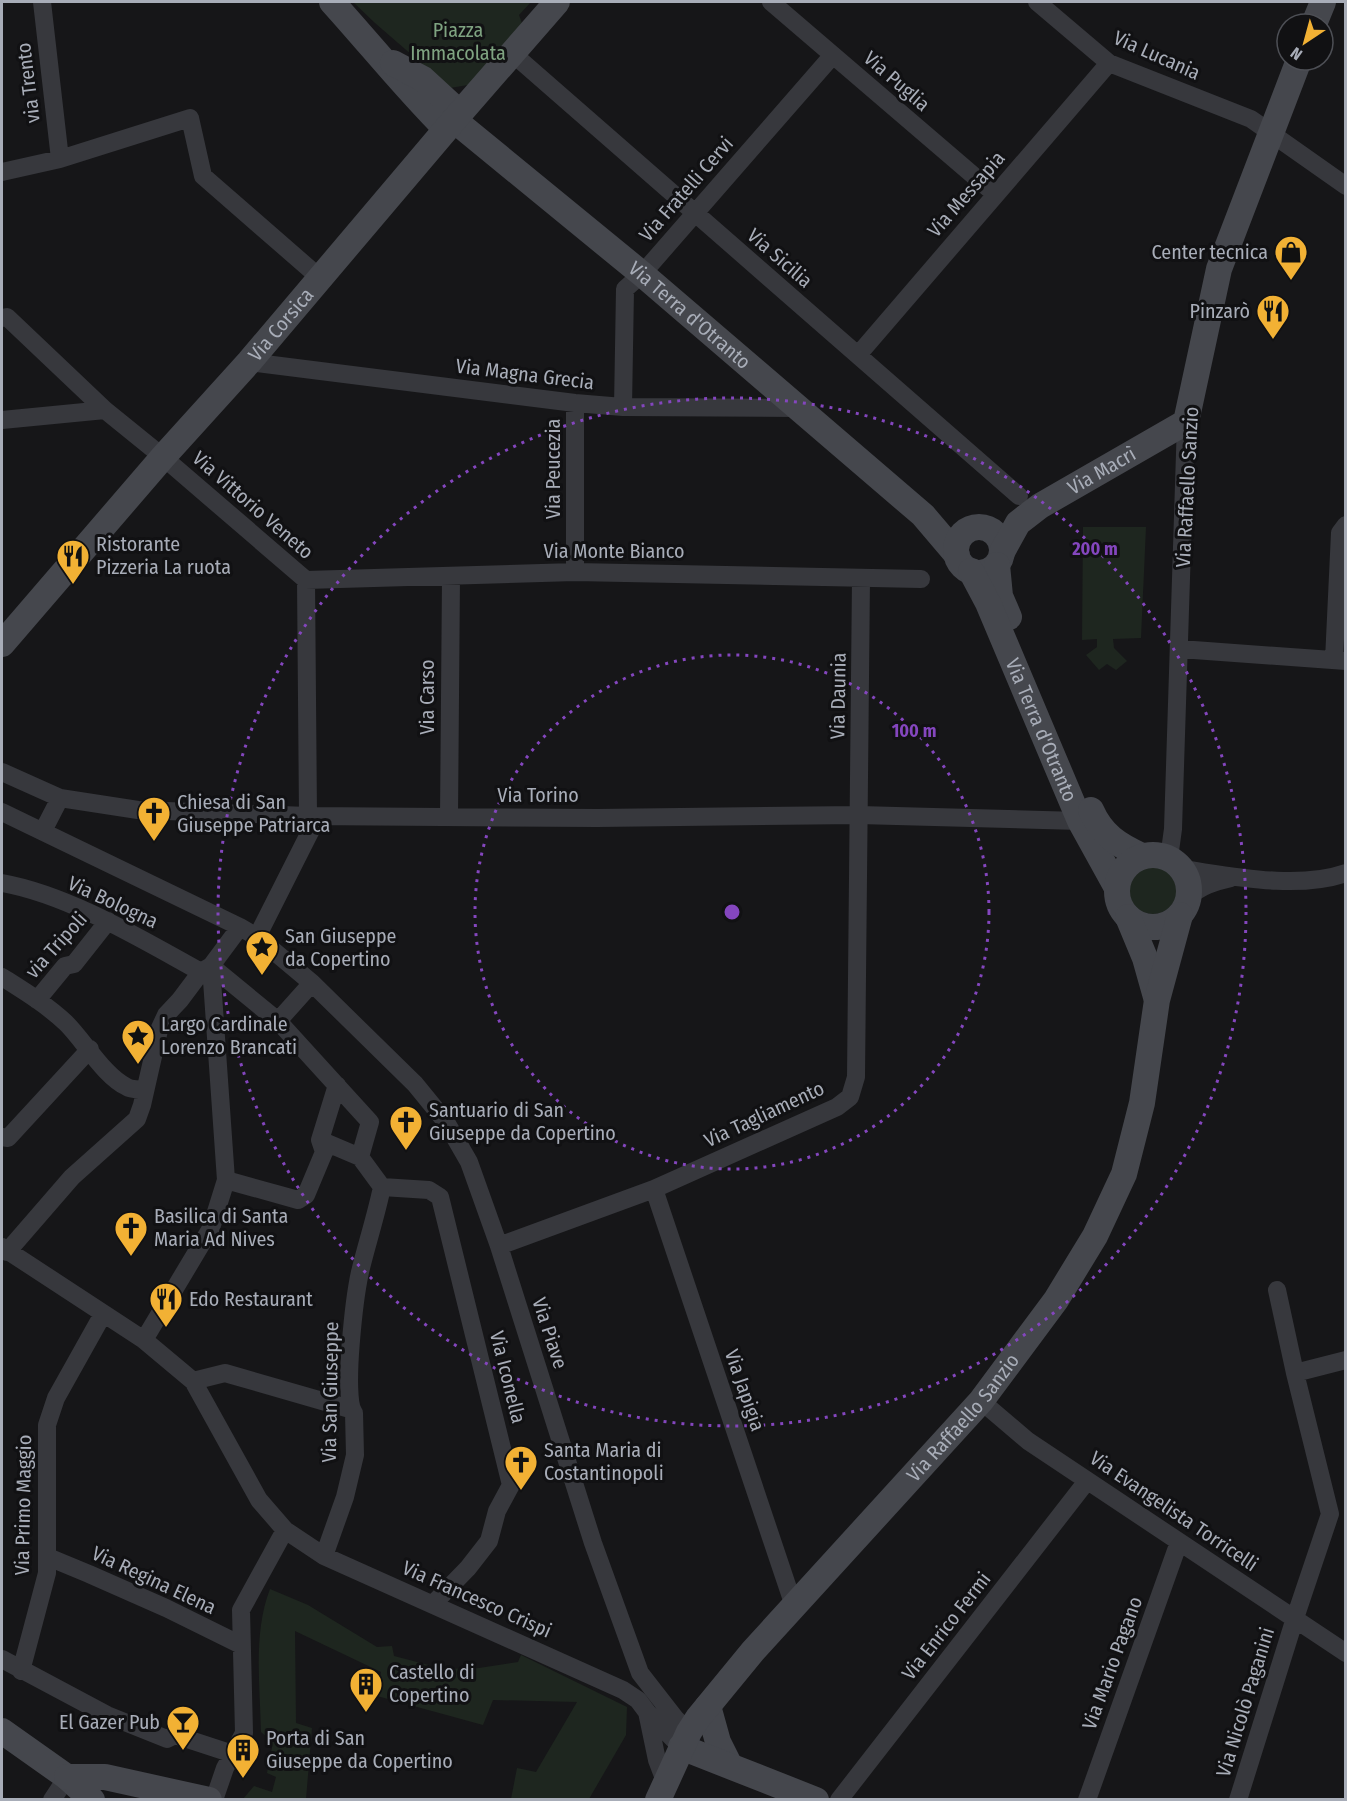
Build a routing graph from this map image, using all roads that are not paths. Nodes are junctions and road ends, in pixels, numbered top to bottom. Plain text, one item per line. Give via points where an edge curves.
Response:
1 (42, 2) edge
2 (332, 2) edge
3 (557, 2) edge
4 (771, 2) edge
5 (1037, 2) edge
6 (512, 53) junction
7 (833, 55) junction
8 (1109, 63) junction
9 (1294, 72) edge
10 (453, 120) junction
11 (1271, 132) junction
12 (60, 159) junction
13 (2, 172) edge
14 (1346, 186) edge
15 (995, 194) junction
16 (694, 213) junction
17 (642, 274) junction
18 (320, 278) junction
19 (2, 318) edge
20 (858, 355) junction
21 (249, 362) junction
22 (575, 404) junction
23 (622, 407) junction
24 (798, 408) junction
25 (105, 410) junction
26 (2, 420) edge
27 (1186, 422) junction
28 (163, 457) junction
29 (1019, 496) dead end
30 (923, 515) junction
31 (1018, 523) junction
32 (1346, 525) edge
33 (978, 530) junction
34 (1000, 558) junction
35 (964, 563) junction
36 (575, 572) junction
37 (451, 577) junction
38 (861, 578) junction
39 (921, 579) dead end
40 (306, 580) junction
41 (2, 644) edge
42 (1180, 649) junction
43 (1340, 661) edge
44 (2, 772) edge
45 (60, 798) junction
46 (2, 812) edge
47 (859, 815) junction
48 (308, 816) junction
49 (449, 817) junction
50 (1080, 821) junction
51 (43, 831) junction
52 (1142, 856) junction
53 (1175, 864) junction
54 (1346, 873) edge
55 (1236, 877) junction
56 (2, 883) edge
57 (1117, 888) junction
58 (1184, 907) junction
59 (1128, 917) junction
60 (108, 921) junction
61 (240, 927) junction
62 (257, 937) junction
63 (206, 969) junction
64 (2, 977) edge
65 (312, 983) junction
66 (37, 1000) junction
67 (1157, 1000) junction
68 (278, 1021) junction
69 (90, 1049) junction
70 (337, 1085) junction
71 (144, 1098) junction
72 (2, 1137) edge
73 (320, 1140) junction
74 (360, 1157) junction
75 (225, 1180) junction
76 (382, 1187) junction
77 (654, 1189) junction
78 (499, 1246) junction
79 (4, 1249) edge
80 (1277, 1290) dead end
81 (103, 1314) junction
82 (144, 1340) junction
83 (1346, 1360) edge
84 (1295, 1372) junction
85 (193, 1381) junction
86 (981, 1401) junction
87 (350, 1409) junction
88 (1087, 1480) junction
89 (1338, 1512) edge
90 (285, 1530) junction
91 (1179, 1542) junction
92 (324, 1556) junction
93 (48, 1557) junction
94 (433, 1604) junction
95 (794, 1606) junction
96 (1294, 1618) junction
97 (241, 1645) junction
98 (1346, 1653) edge
99 (2, 1659) edge
100 (21, 1671) junction
101 (708, 1706) junction
102 (647, 1712) junction
103 (2, 1731) edge
104 (685, 1739) junction
105 (233, 1754) junction
106 (729, 1764) junction
107 (67, 1777) junction
108 (662, 1790) edge
109 (97, 1792) edge
110 (52, 1800) edge
111 (209, 1800) edge
112 (214, 1800) edge
113 (816, 1800) edge
114 (839, 1800) edge
115 (1087, 1800) edge
116 (1238, 1800) edge

1 - 12 street, via Trento
2 - 10 street, Via Terra d'Otranto via 413,96
3 - 6 street, Via Corsica
4 - 7 street, Via Puglia
5 - 8 street, Via Lucania
6 - 10 street, Via Corsica
6 - 16 street, Via Sicilia
7 - 15 street, Via Puglia
7 - 16 street, Via Fratelli Cervi
8 - 11 street, Via Lucania via 1251,118
8 - 15 street, Via Messapia
9 - 11 street, Via Raffaello Sanzio
10 - 17 street, Via Terra d'Otranto
10 - 18 street, Via Corsica
11 - 14 street, Via Lucania
11 - 27 street, Via Raffaello Sanzio via 1219,269
12 - 13 street
12 - 18 street via 190,118 203,176
15 - 20 street, Via Messapia
16 - 17 street, Via Fratelli Cervi
16 - 20 street, Via Sicilia
17 - 23 street, Via Fratelli Cervi via 625,289
17 - 24 street, Via Terra d'Otranto
18 - 21 street, Via Corsica
19 - 25 street, Via Vittorio Veneto via 7,317
20 - 29 street, Via Sicilia
21 - 22 street, Via Magna Grecia
21 - 28 street, Via Corsica
22 - 23 street, Via Magna Grecia
22 - 36 street, Via Peucezia
23 - 24 street, Via Magna Grecia
24 - 30 street, Via Terra d'Otranto
25 - 26 street
25 - 28 street, Via Vittorio Veneto
27 - 31 street, Via Macrì via 1040,506
27 - 42 street, Via Raffaello Sanzio
28 - 40 street, Via Vittorio Veneto
28 - 41 street, Via Corsica
30 - 33 street, Via Terra d'Otranto
30 - 35 street, Via Terra d'Otranto
31 - 33 street, Via Macrì
31 - 34 street, Via Macrì
32 - 43 street via 1340,533
33 - 34 street via 999,538
33 - 35 street via 958,541
34 - 35 street via 985,572
34 - 52 street, Via Terra d'Otranto via 1000,596 1093,815 1101,830 1119,846
35 - 50 street, Via Terra d'Otranto via 988,603
36 - 37 street, Via Monte Bianco
36 - 38 street, Via Monte Bianco
37 - 40 street, Via Monte Bianco
37 - 49 street, Via Carso
38 - 39 street, Via Monte Bianco
38 - 47 street, Via Daunia
40 - 48 street, Via Vittorio Veneto
42 - 43 street
42 - 53 street, Via Raffaello Sanzio
44 - 45 street, Via Torino
45 - 48 street, Via Torino via 138,810
45 - 51 street
46 - 51 street, Via Piave
47 - 49 street, Via Torino
47 - 50 street, Via Torino
47 - 77 street, Via Tagliamento via 856,1077 850,1097 837,1107
48 - 49 street, Via Torino
48 - 62 street, Via Vittorio Veneto via 311,830
50 - 57 street, Via Terra d'Otranto
51 - 61 street, Via Piave
52 - 53 street via 1160,855
52 - 57 street via 1127,865
53 - 55 street
53 - 58 street via 1187,878 1189,888
54 - 55 street via 1331,878 1277,880
55 - 58 street via 1197,890
56 - 60 street, Via Bologna via 29,888
57 - 59 street via 1119,904
58 - 59 street via 1173,921 1154,927
58 - 67 street
59 - 67 street
60 - 63 street, Via Bologna
60 - 66 street, via Tripoli via 74,964 65,966
61 - 62 street, Via Piave
61 - 63 street
62 - 65 street, Via Piave
63 - 68 street, Via Bologna
63 - 71 street via 166,1015
63 - 75 street
64 - 66 street
65 - 68 street
65 - 78 street, Via Piave via 415,1084 446,1122 469,1162
66 - 69 street
67 - 86 street, Via Raffaello Sanzio via 1142,1103 1124,1174 1095,1236 1056,1300
68 - 70 street
69 - 71 street via 107,1073
69 - 72 street via 8,1138
70 - 73 street
70 - 74 street via 370,1122
71 - 79 street via 137,1119 72,1177
73 - 74 street
73 - 75 street via 324,1152 306,1195 298,1200
74 - 76 street
75 - 82 street via 211,1228
76 - 87 street, Via San Giuseppe via 355,1304 348,1385
76 - 94 street, Via Iconella via 429,1190 440,1197 511,1485 497,1511 489,1541
77 - 78 street, Via Tagliamento
77 - 95 street, Via Japigia
78 - 104 street, Via Piave via 593,1544 640,1673 675,1718
79 - 81 street
80 - 84 street
81 - 82 street
81 - 93 street, Via Primo Maggio via 56,1398 46,1425
82 - 85 street
83 - 84 street
84 - 89 street
85 - 87 street via 225,1373
85 - 90 street, Via Francesco Crispi via 259,1500
86 - 88 street, Via Evangelista Torricelli via 1028,1441
86 - 95 street, Via Raffaello Sanzio
87 - 92 street, Via San Giuseppe via 354,1413 355,1455
88 - 91 street, Via Evangelista Torricelli
88 - 114 street, Via Enrico Fermi
89 - 96 street, Via Nicolò Paganini
90 - 92 street, Via Francesco Crispi
90 - 97 street via 241,1610
91 - 96 street, Via Evangelista Torricelli
91 - 115 street, Via Mario Pagano
92 - 94 street, Via Francesco Crispi
93 - 97 street, Via Regina Elena
93 - 100 street, Via Primo Maggio
94 - 102 street, Via Francesco Crispi via 623,1690
95 - 101 street, Via Raffaello Sanzio
96 - 98 street, Via Evangelista Torricelli
96 - 116 street, Via Nicolò Paganini
97 - 105 street via 244,1733
99 - 100 street
100 - 105 street via 116,1719 167,1739 175,1735
101 - 104 street, Via Raffaello Sanzio
101 - 106 street
102 - 104 street, Via Francesco Crispi
102 - 108 street
103 - 107 street
104 - 106 street
104 - 108 street, Via Raffaello Sanzio
105 - 112 street
106 - 108 street via 694,1768
106 - 113 street
107 - 109 street
107 - 110 street
109 - 111 street

